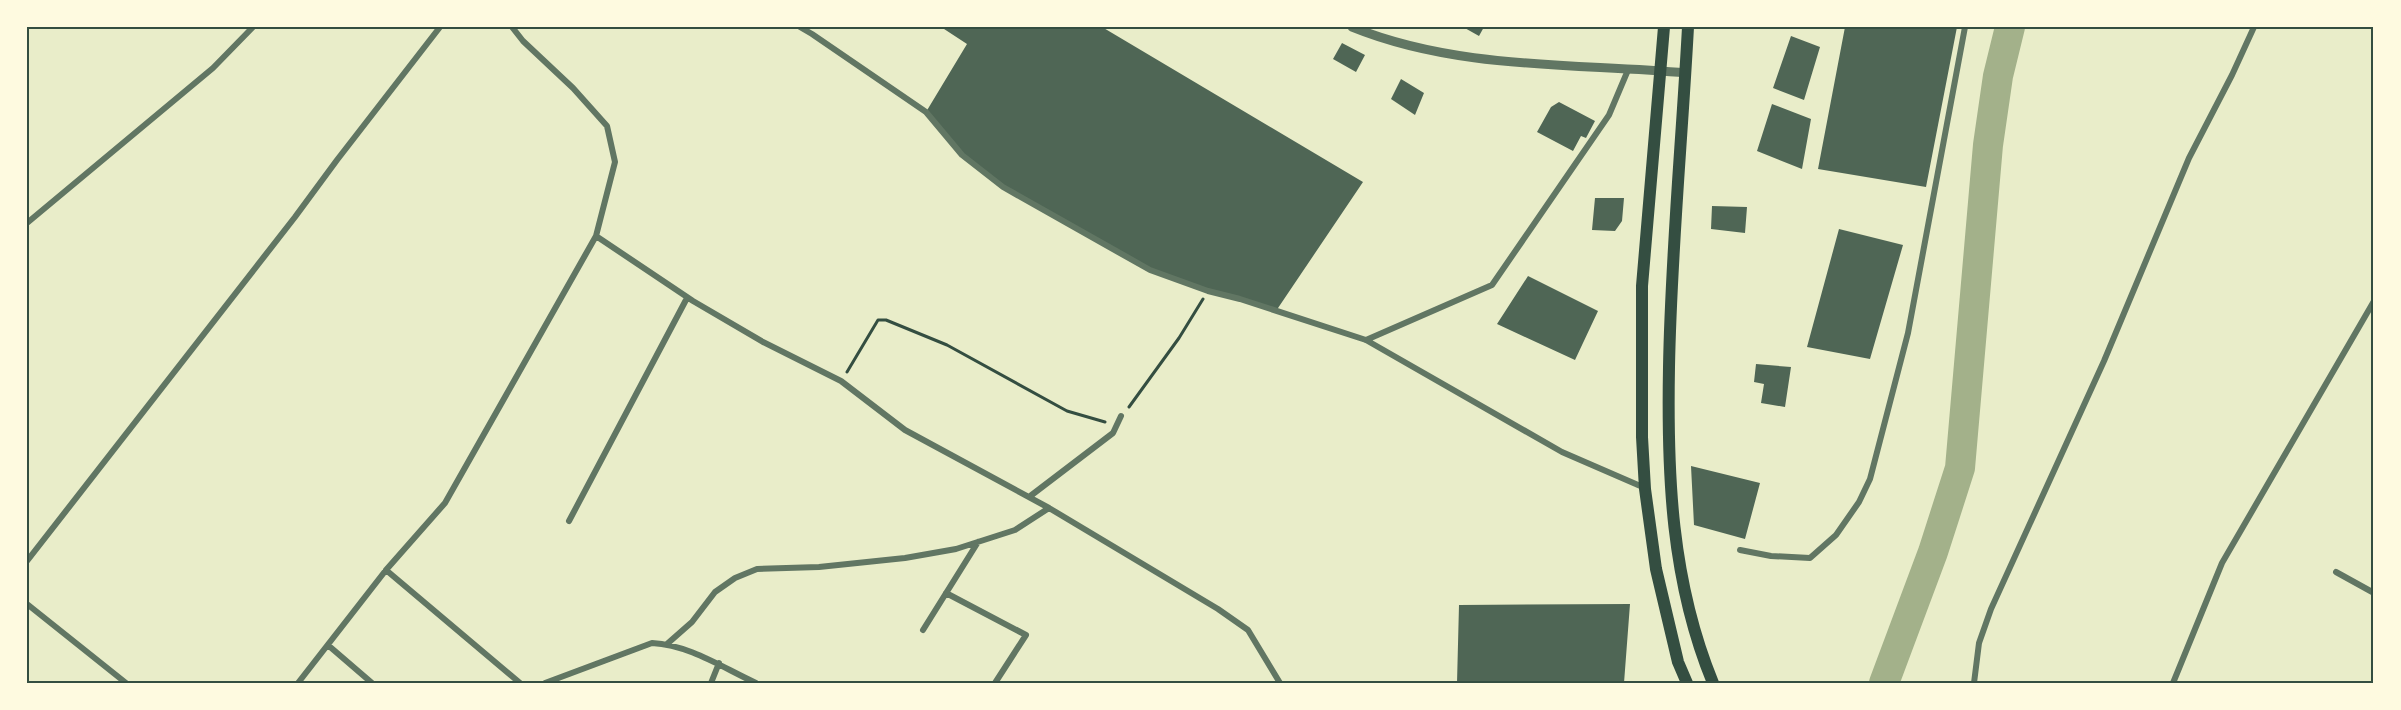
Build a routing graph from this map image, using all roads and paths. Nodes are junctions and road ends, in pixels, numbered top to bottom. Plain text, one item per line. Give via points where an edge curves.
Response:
1 (252, 27) edge
2 (440, 27) edge
3 (512, 27) edge
4 (800, 27) edge
5 (1352, 27) edge
6 (1664, 27) edge
7 (1688, 27) edge
8 (1965, 27) edge
9 (2254, 27) edge
10 (1628, 70) junction
11 (1661, 71) junction
12 (1686, 73) junction
13 (27, 223) edge
14 (596, 236) junction
15 (1208, 291) junction
16 (687, 298) junction
17 (2374, 301) edge
18 (1366, 340) junction
19 (841, 381) junction
20 (1121, 416) junction
21 (1645, 489) junction
22 (1029, 497) junction
23 (1049, 508) junction
24 (569, 521) dead end
25 (979, 542) junction
26 (1740, 550) dead end
27 (27, 561) edge
28 (386, 570) junction
29 (2336, 572) dead end
30 (946, 592) junction
31 (2374, 593) edge
32 (27, 604) edge
33 (922, 630) dead end
34 (667, 644) junction
35 (328, 646) junction
36 (719, 663) junction
37 (126, 683) edge
38 (298, 683) edge
39 (372, 683) edge
40 (520, 683) edge
41 (545, 683) edge
42 (711, 683) edge
43 (756, 683) edge
44 (996, 683) edge
45 (1280, 683) edge
46 (1687, 683) edge
47 (1713, 683) edge
48 (1974, 683) edge
49 (2172, 683) edge

1 - 13 street via 213,68
2 - 27 street
3 - 14 street via 607,126 615,162
4 - 15 street via 926,112 962,155 1003,187 1150,270
5 - 10 street via 1426,50 1495,61
6 - 11 highway
7 - 12 highway
8 - 26 street via 1908,333 1870,479 1836,535 1810,558
9 - 48 street via 2189,158 2104,361 1991,609 1979,643
10 - 11 street
10 - 18 street via 1609,115 1492,285
11 - 12 street
11 - 21 highway via 1642,286
12 - 47 highway via 1671,278 1670,489 1677,555 1700,652
14 - 16 street
14 - 28 street via 445,502
15 - 18 street
15 - 20 path via 1179,338
16 - 19 street
16 - 24 street
17 - 49 street via 2222,563
18 - 21 street via 1562,452
19 - 20 path via 878,320 886,320 947,345 1067,411 1102,423 1117,422
19 - 22 street via 905,430
20 - 22 street via 1113,433
21 - 46 highway via 1656,569 1678,662
22 - 23 street
23 - 25 street via 1015,530
23 - 45 street via 1248,630
25 - 30 street
25 - 34 street via 906,558 757,569 715,592 692,622
28 - 35 street
28 - 40 street
29 - 31 street
30 - 33 street
30 - 44 street via 1026,635
32 - 37 street
34 - 36 street
34 - 41 street via 652,643
35 - 38 street
35 - 39 street
36 - 42 street
36 - 43 street

